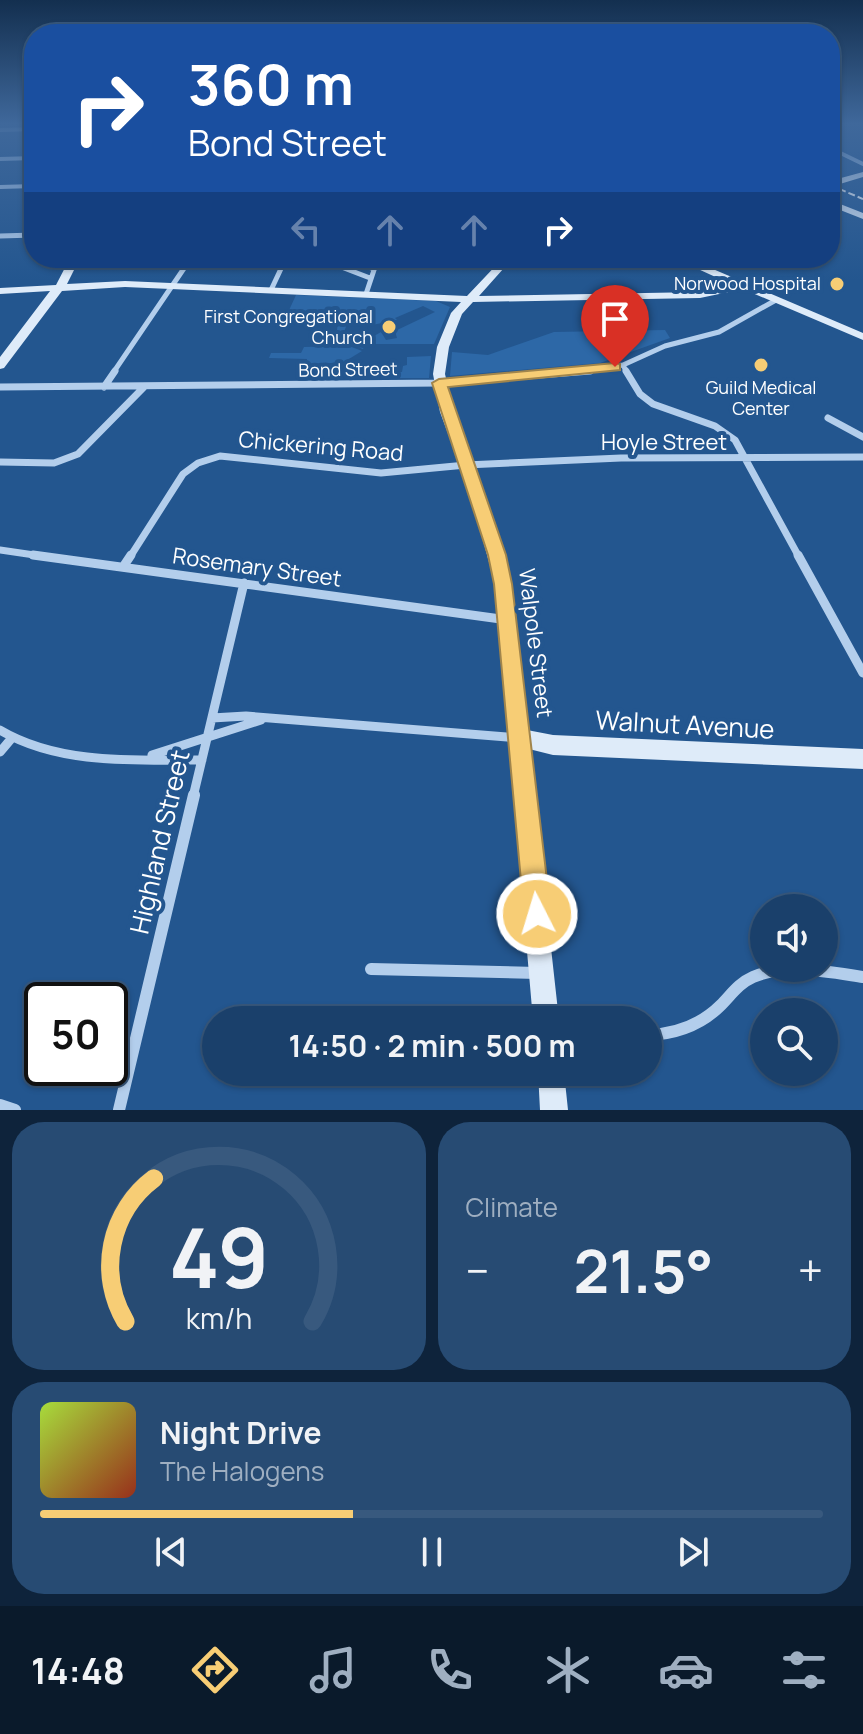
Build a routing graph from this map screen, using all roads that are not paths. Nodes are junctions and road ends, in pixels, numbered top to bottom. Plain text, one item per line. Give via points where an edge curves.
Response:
1 (24, 186) edge
2 (0, 187) edge
3 (840, 207) edge
4 (863, 216) edge
5 (24, 235) edge
6 (0, 236) edge
7 (69, 268) edge
8 (184, 268) edge
9 (281, 268) edge
10 (344, 268) edge
11 (371, 268) edge
12 (498, 268) edge
13 (702, 268) edge
14 (374, 269) joint
15 (370, 278) junction
16 (60, 285) junction
17 (172, 286) junction
18 (743, 286) junction
19 (271, 290) junction
20 (0, 291) edge
21 (366, 294) junction
22 (468, 299) junction
23 (776, 300) junction
24 (863, 337) edge
25 (0, 365) edge
26 (623, 365) junction
27 (439, 383) junction
28 (0, 387) edge
29 (104, 387) junction
30 (144, 387) junction
31 (828, 418) dead end
32 (863, 437) edge
33 (863, 457) edge
34 (746, 460) junction
35 (0, 462) edge
36 (466, 465) junction
37 (0, 550) edge
38 (123, 567) junction
39 (244, 583) junction
40 (509, 620) junction
41 (863, 673) edge
42 (212, 718) junction
43 (265, 719) junction
44 (0, 730) edge
45 (207, 737) junction
46 (520, 738) junction
47 (11, 739) junction
48 (0, 752) edge
49 (143, 757) junction
50 (863, 759) edge
51 (202, 760) junction
52 (371, 969) dead end
53 (542, 973) junction
54 (863, 977) edge
55 (545, 1006) edge
56 (662, 1032) edge
57 (552, 1086) edge
58 (0, 1105) edge
59 (15, 1110) edge
60 (119, 1110) edge
61 (554, 1110) edge

1 - 2 street
3 - 4 main road
5 - 6 street
7 - 16 main road
8 - 17 street
9 - 19 street
10 - 15 street
11 - 14 street
12 - 22 main road, Walpole Street
13 - 18 main road
14 - 15 street
15 - 21 street
16 - 17 main road
16 - 20 main road
16 - 25 main road
17 - 19 main road
17 - 29 street
18 - 22 main road via 700,295
18 - 23 main road
19 - 21 main road
21 - 22 main road
22 - 27 main road, Walpole Street via 445,339
23 - 24 main road
23 - 26 street, Bond Street via 727,329 665,346
26 - 27 street, Bond Street
26 - 34 street via 645,400 728,432
27 - 30 street, Bond Street
27 - 36 main road, Walpole Street
28 - 29 street, Bond Street
29 - 30 street, Bond Street
30 - 35 street via 78,454 54,463
31 - 32 street
33 - 34 street, Hoyle Street
34 - 36 street, Hoyle Street via 621,458
34 - 41 street
36 - 38 street, Chickering Road via 381,473 220,456 183,474
36 - 40 main road, Walpole Street via 497,555
37 - 38 street, Rosemary Street
38 - 39 street, Rosemary Street
39 - 40 street, Rosemary Street
39 - 42 street, Highland Street
40 - 46 main road, Walpole Street
42 - 43 street, Walnut Avenue
42 - 45 street, Highland Street
43 - 45 street, Walnut Avenue
43 - 46 street, Walnut Avenue
44 - 47 street
45 - 49 street, Walnut Avenue
45 - 51 street, Highland Street
46 - 50 main road, Walnut Avenue via 553,745
46 - 53 main road, Walpole Street
47 - 48 street
47 - 49 street via 65,755
49 - 51 street
51 - 60 street, Highland Street
52 - 53 street
53 - 55 main road, Walpole Street
54 - 56 street via 789,972 753,977 699,1021
57 - 61 main road
58 - 59 street

